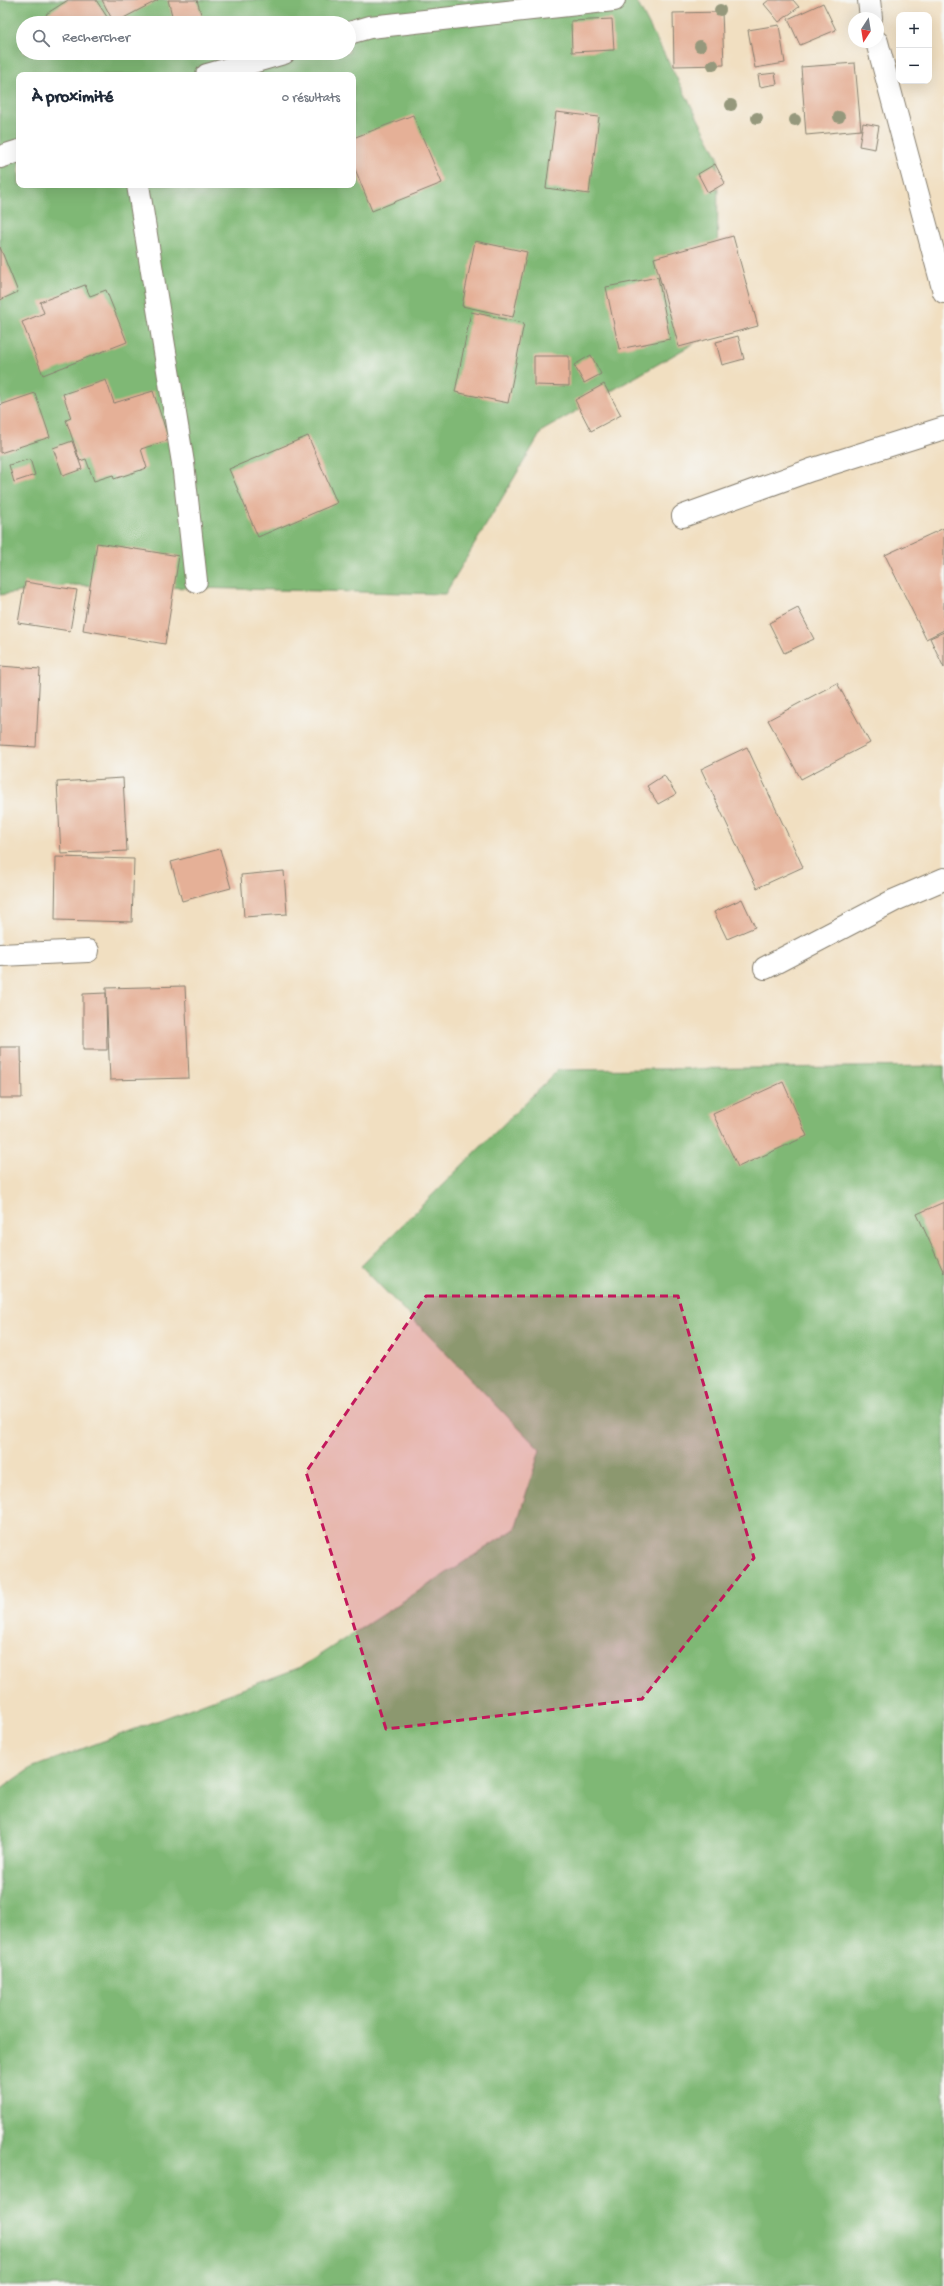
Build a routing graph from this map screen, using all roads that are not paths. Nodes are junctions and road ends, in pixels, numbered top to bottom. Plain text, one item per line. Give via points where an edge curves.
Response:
1 (614, 0) edge
2 (869, 0) edge
3 (870, 12) edge
4 (356, 32) edge
5 (879, 48) edge
6 (260, 60) edge
7 (218, 72) edge
8 (16, 152) edge
9 (0, 157) edge
10 (138, 188) edge
11 (944, 292) edge
12 (944, 428) edge
13 (683, 516) dead end
14 (196, 581) dead end
15 (944, 879) edge
16 (88, 951) dead end
17 (0, 955) edge
18 (765, 968) dead end

1 - 4 street via 370,27
2 - 3 street
5 - 11 street
6 - 7 street
8 - 9 street
10 - 14 street via 184,463
12 - 13 street via 811,470
15 - 18 street via 895,900
16 - 17 street

